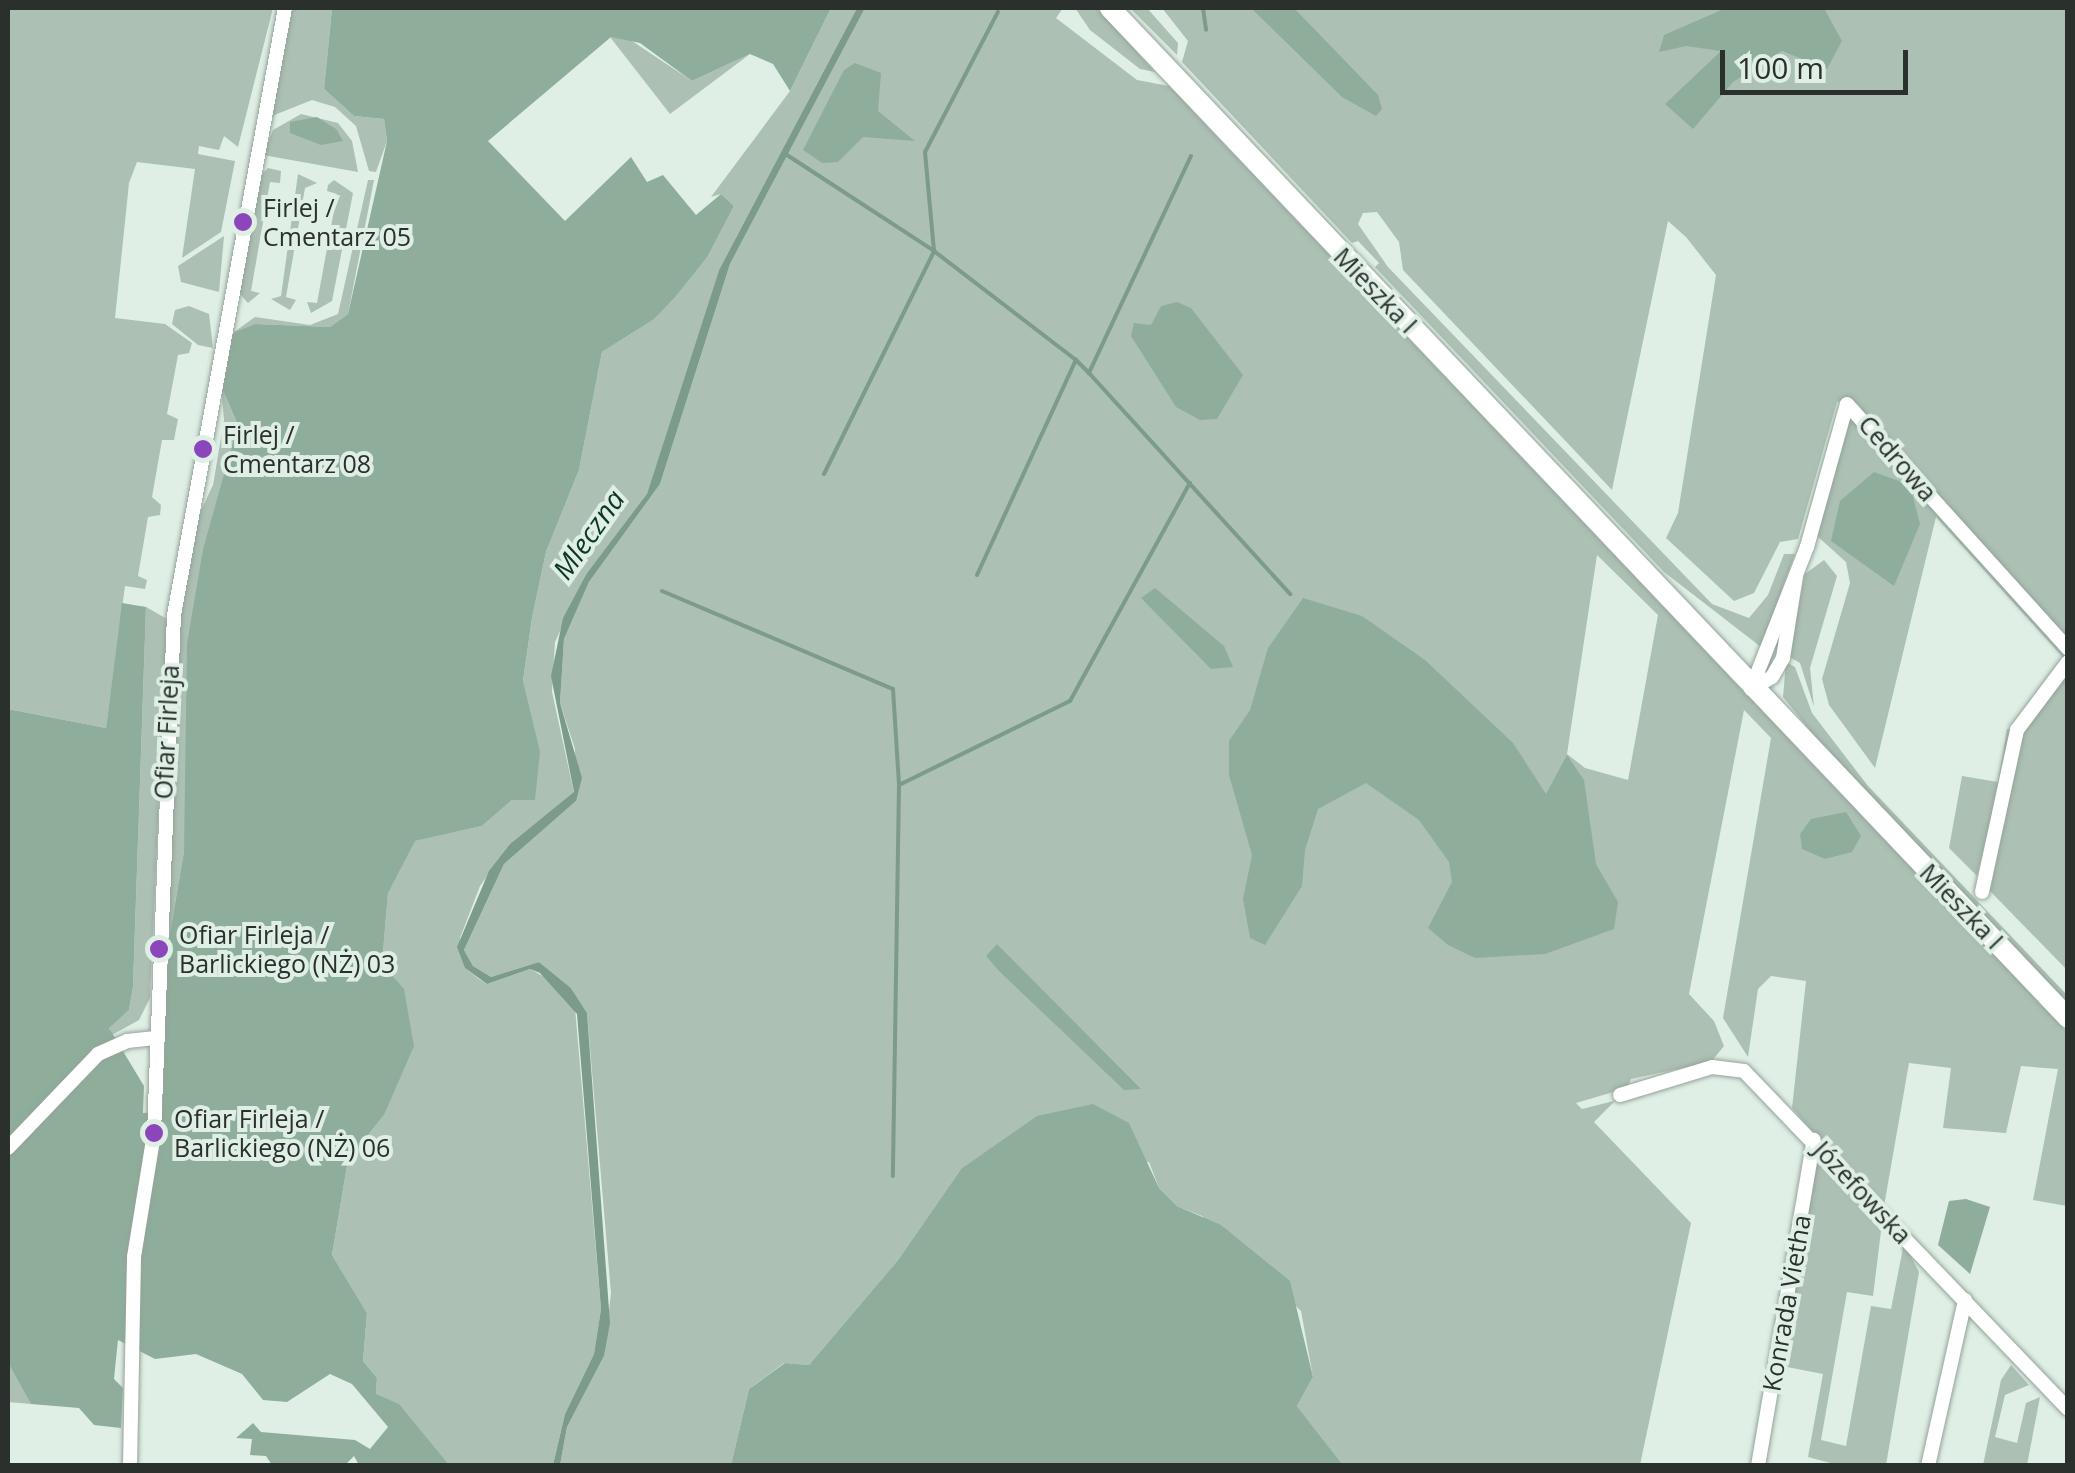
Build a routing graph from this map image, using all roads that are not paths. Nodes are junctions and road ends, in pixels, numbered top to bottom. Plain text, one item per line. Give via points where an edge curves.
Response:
1 (284, 8) edge
2 (1110, 8) edge
3 (1644, 571) junction
4 (1796, 576) junction
5 (2068, 650) edge
6 (2068, 662) edge
7 (1758, 676) junction
8 (1982, 892) dead end
9 (2068, 1018) edge
10 (158, 1038) junction
11 (127, 1041) junction
12 (156, 1060) junction
13 (1620, 1095) dead end
14 (1814, 1140) junction
15 (8, 1148) edge
16 (1964, 1300) junction
17 (2068, 1409) edge
18 (130, 1466) edge
19 (1758, 1466) edge
20 (1928, 1466) edge

1 - 10 street, Ofiar Firleja via 174,615
2 - 3 street, Mieszka I
3 - 7 street, Mieszka I
3 - 7 street, Mieszka I
4 - 5 street, Cedrowa via 1847,404
4 - 7 street, Cedrowa
4 - 7 street, Cedrowa via 1784,658
6 - 8 street via 2017,730
7 - 9 street, Mieszka I via 1821,744 1855,795
10 - 11 street
10 - 12 street, Ofiar Firleja
11 - 12 street
11 - 15 street via 98,1054
12 - 18 street, Ofiar Firleja via 154,1133 134,1257
13 - 14 street, Józefowska via 1712,1066 1733,1068 1751,1076
14 - 16 street, Józefowska
14 - 19 street, Konrada Vietha
16 - 17 street, Józefowska
16 - 20 street

